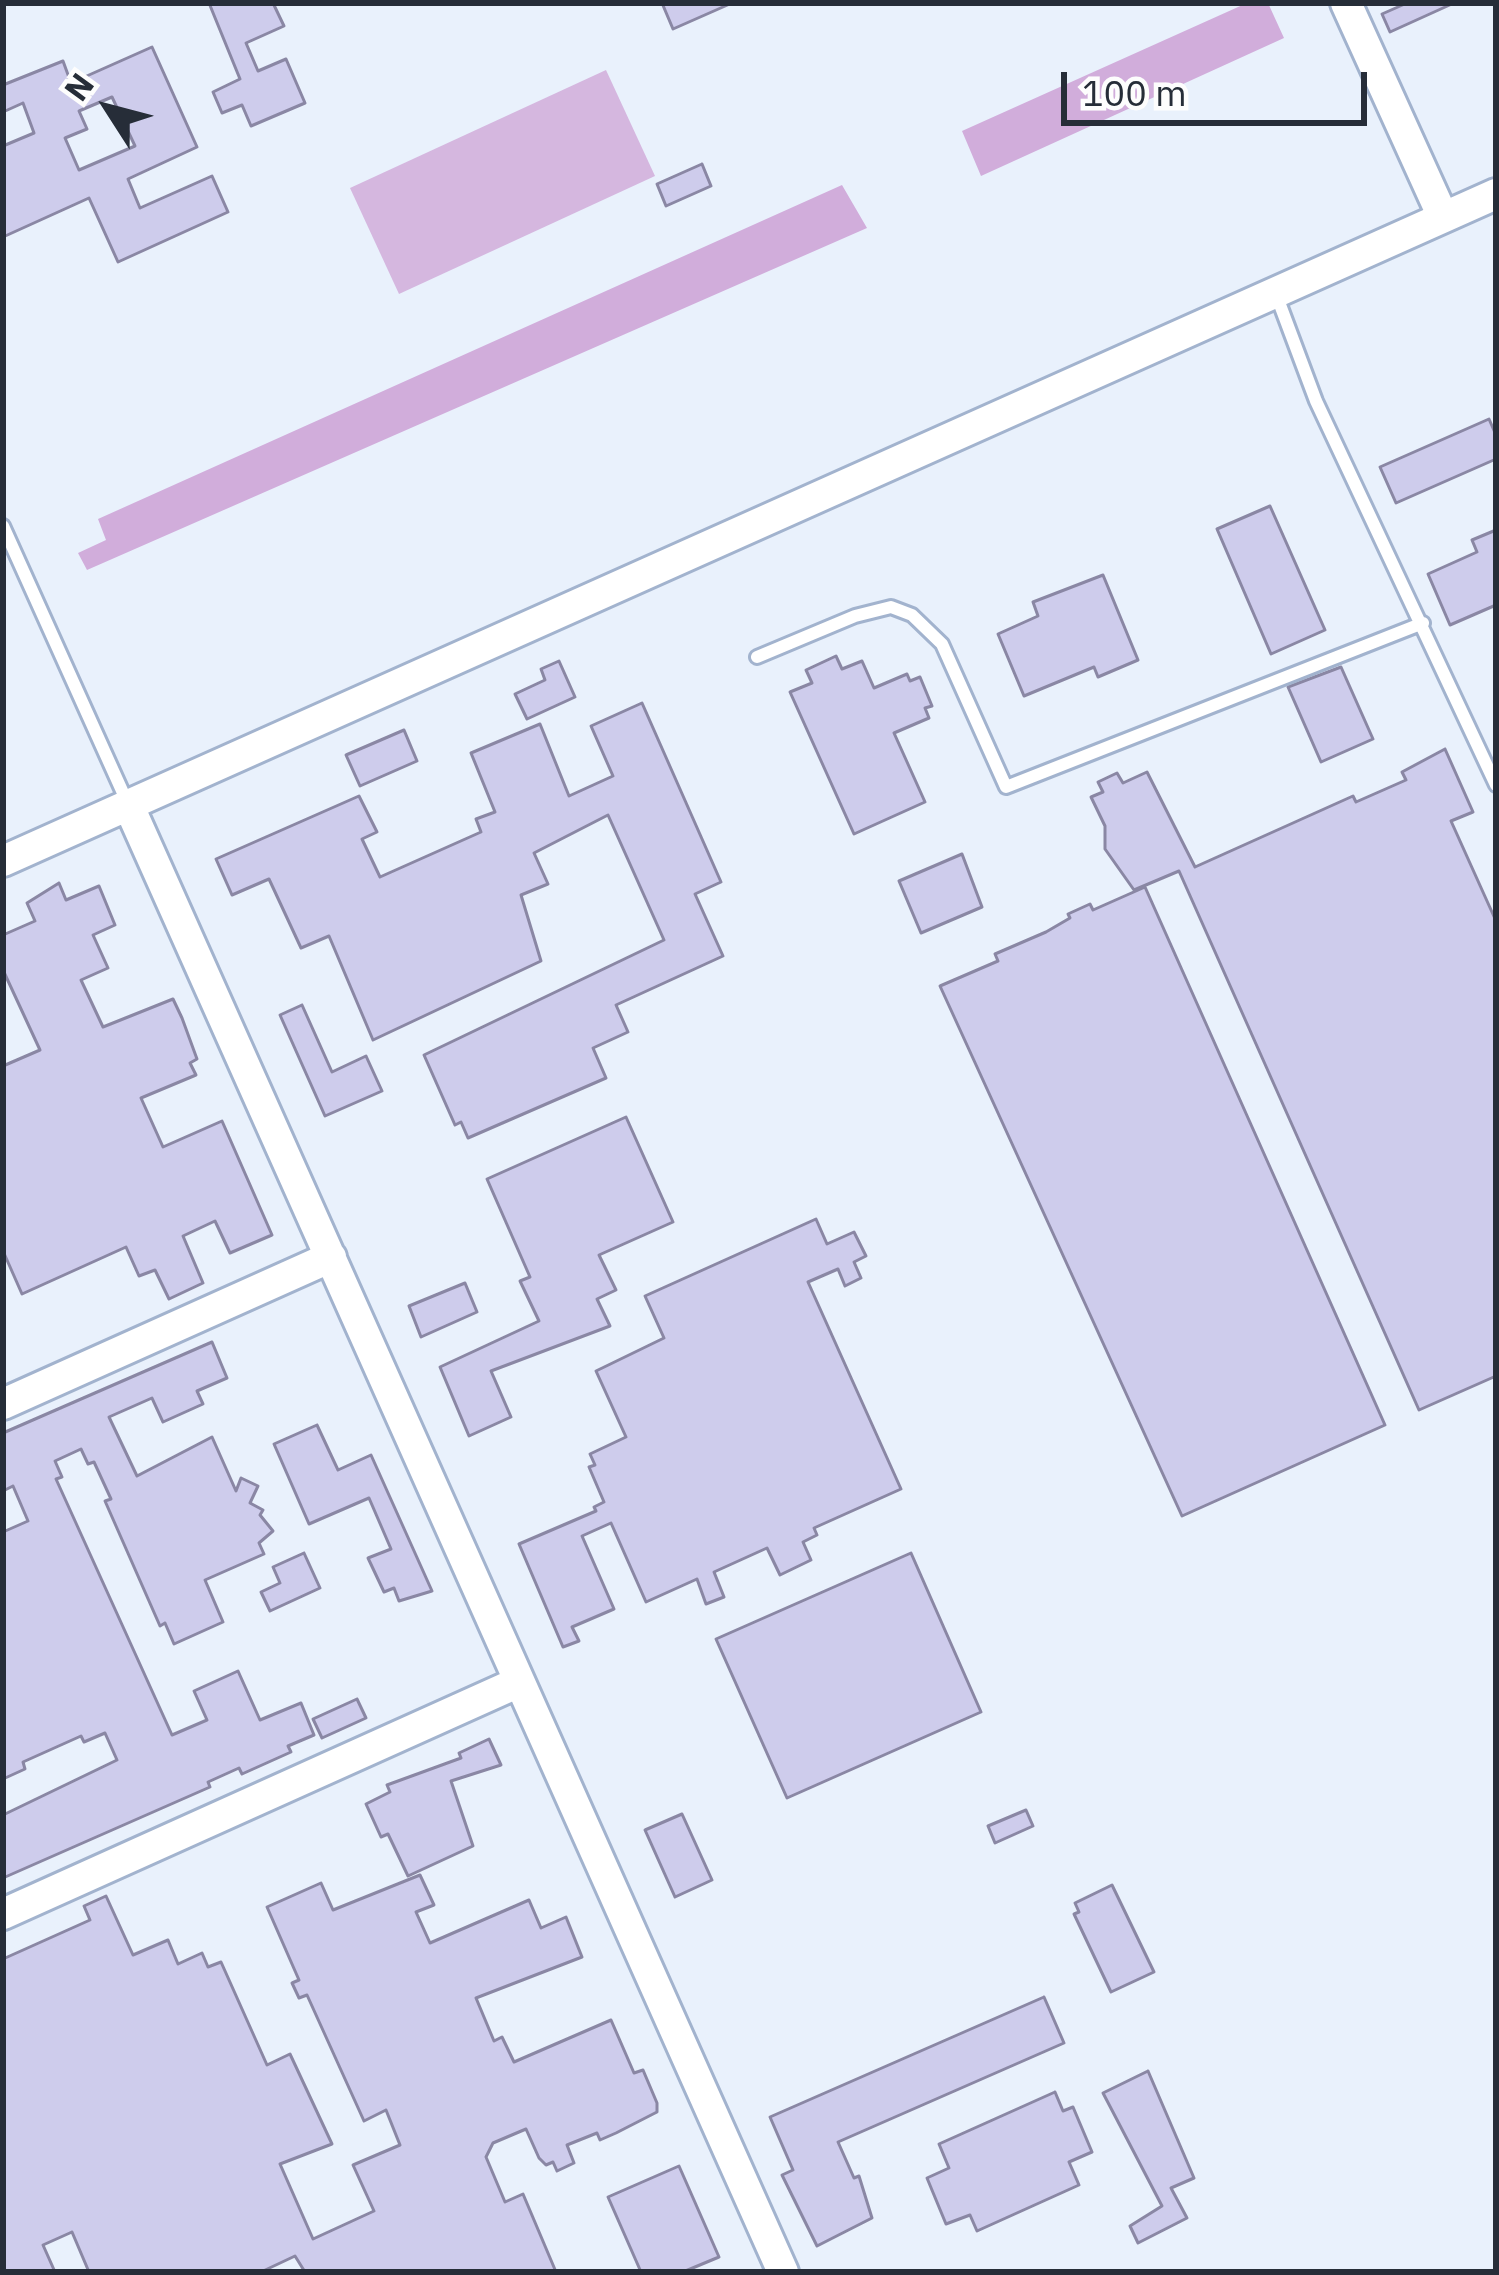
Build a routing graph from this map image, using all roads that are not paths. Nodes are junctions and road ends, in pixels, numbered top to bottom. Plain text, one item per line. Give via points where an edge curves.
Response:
1 (1346, 3) edge
2 (1496, 194) edge
3 (1443, 218) junction
4 (1275, 293) junction
5 (3, 526) edge
6 (1423, 623) junction
7 (757, 657) dead end
8 (1496, 785) edge
9 (128, 804) junction
10 (3, 861) edge
11 (332, 1257) junction
12 (3, 1404) edge
13 (519, 1682) junction
14 (3, 1914) edge
15 (783, 2272) edge

1 - 3 street
2 - 3 street
3 - 4 street
4 - 6 lane via 1316,401
4 - 9 street
5 - 9 lane
6 - 7 lane via 1006,787 942,644 912,615 891,607 855,616
6 - 8 lane
9 - 10 street
9 - 11 street
11 - 12 street
11 - 13 street
13 - 14 street
13 - 15 street

